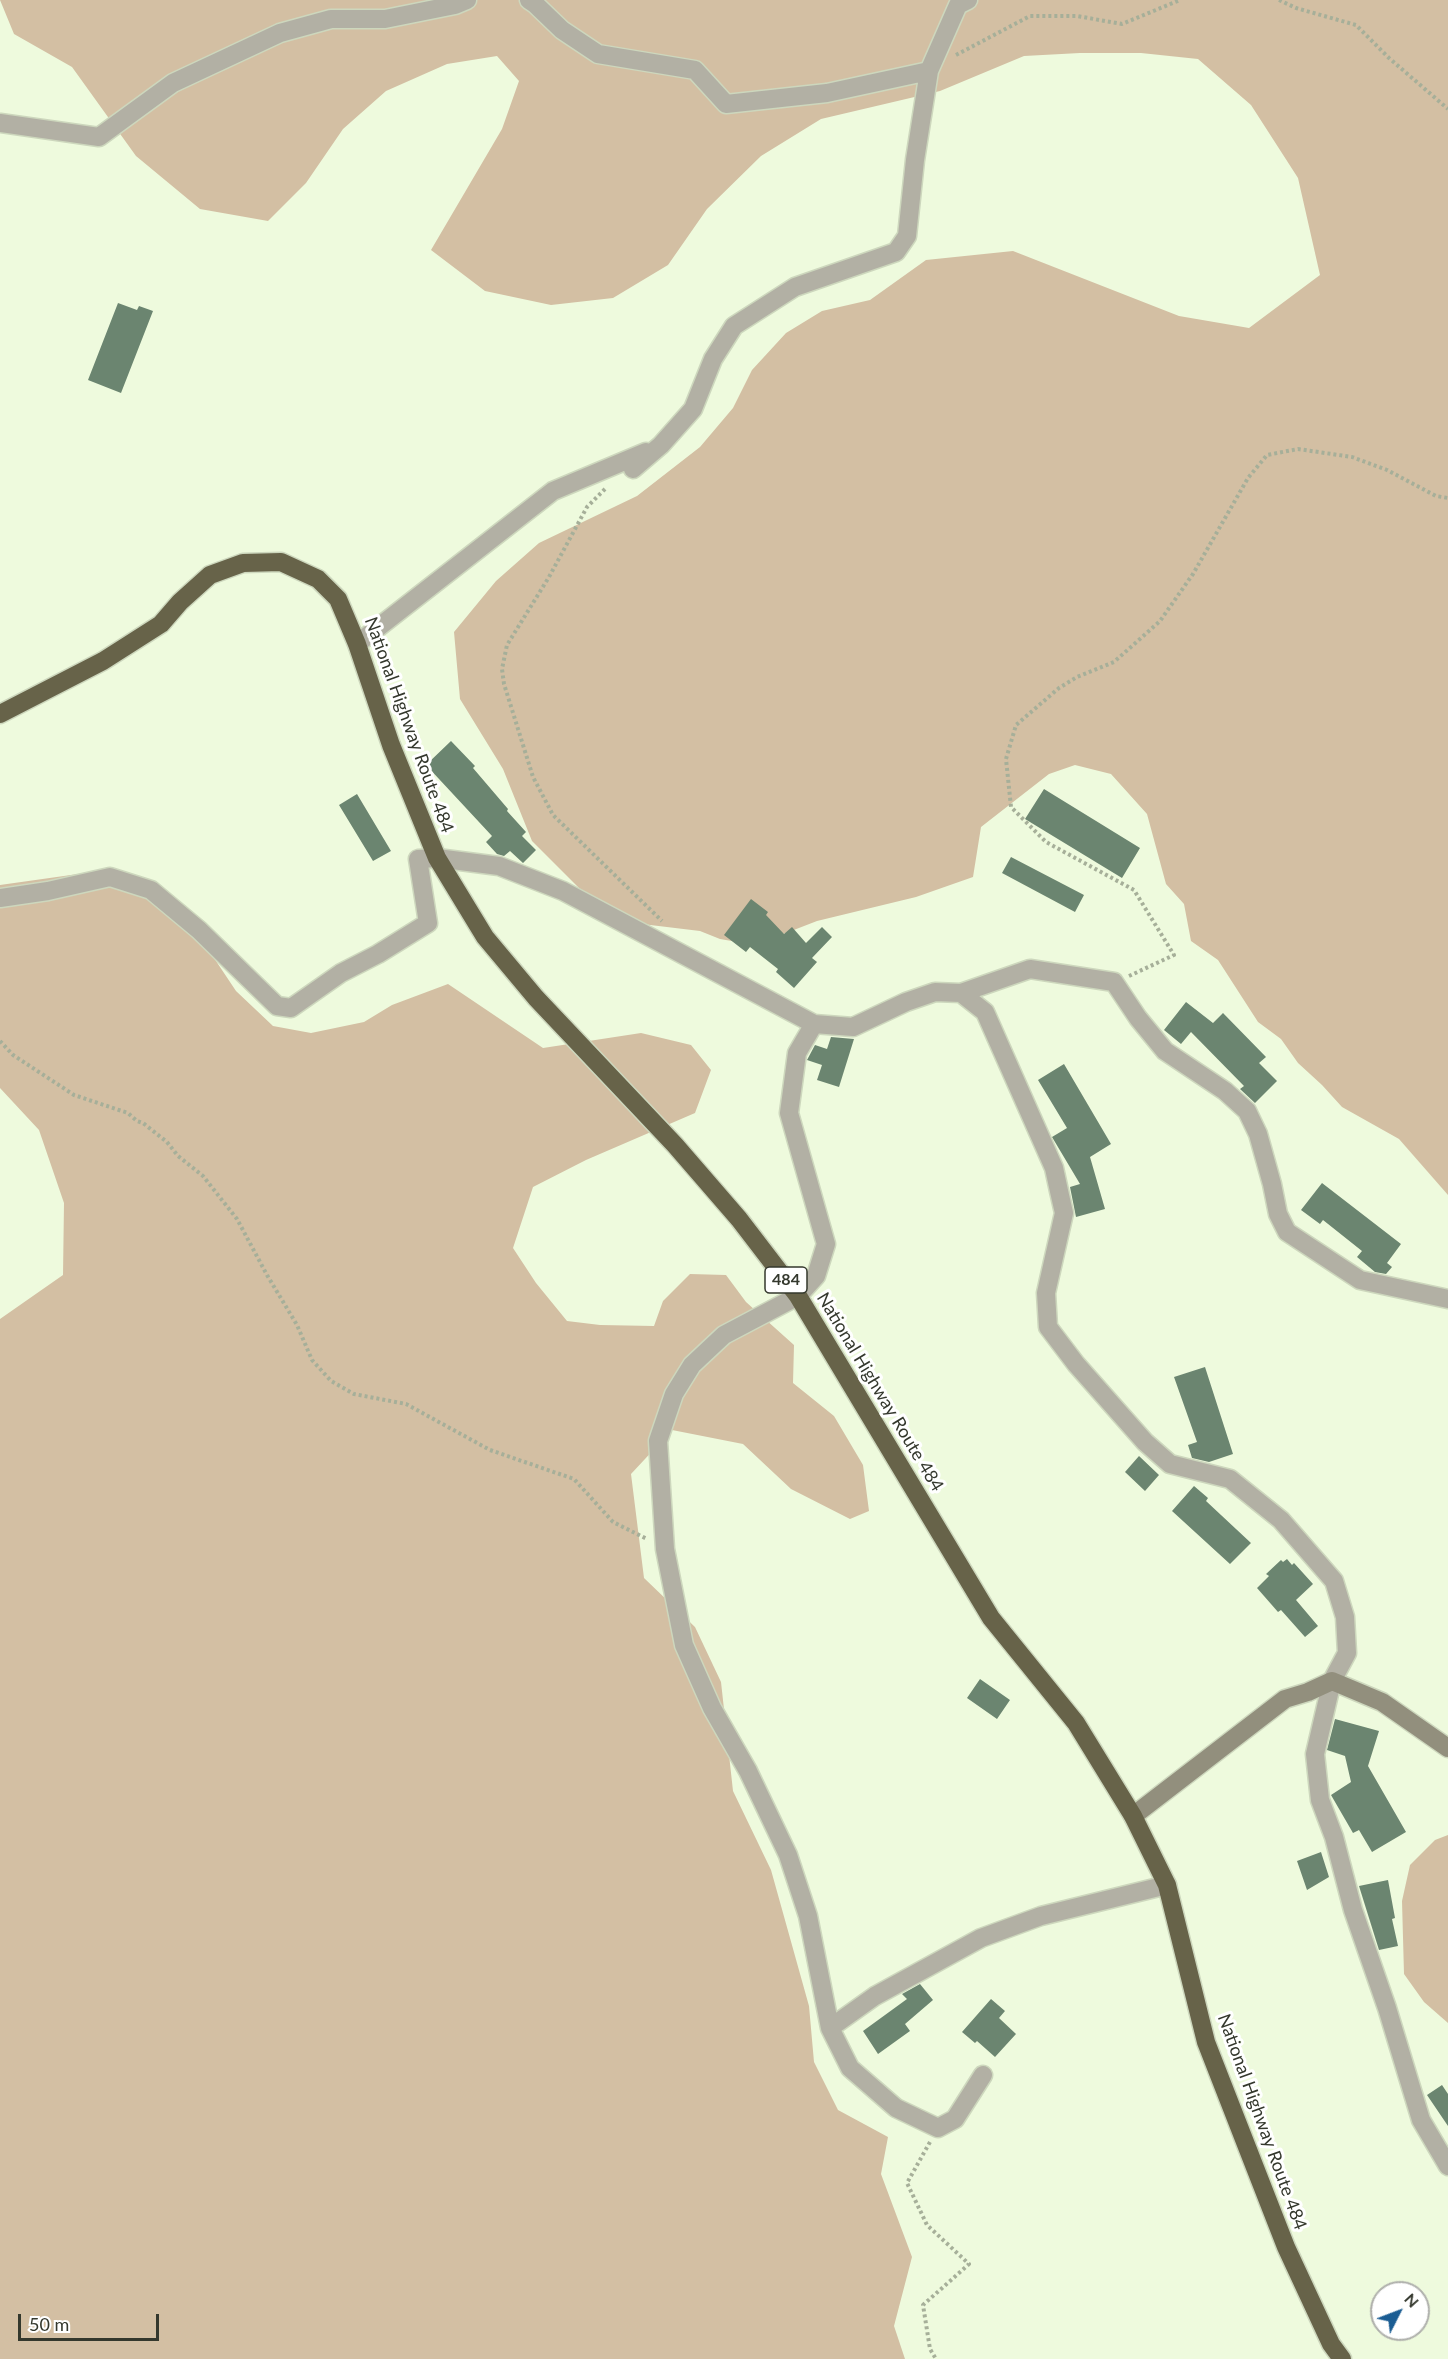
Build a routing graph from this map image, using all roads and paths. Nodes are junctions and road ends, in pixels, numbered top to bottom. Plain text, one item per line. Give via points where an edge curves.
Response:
1 (467, 0) edge
2 (529, 0) edge
3 (968, 0) edge
4 (1180, 0) edge
5 (1279, 0) edge
6 (928, 71) junction
7 (1448, 109) edge
8 (0, 123) edge
9 (661, 445) junction
10 (633, 469) dead end
11 (608, 487) dead end
12 (1448, 498) edge
13 (357, 644) junction
14 (0, 714) edge
15 (436, 858) junction
16 (0, 898) edge
17 (662, 922) dead end
18 (1114, 982) junction
19 (962, 993) junction
20 (814, 1024) junction
21 (0, 1041) edge
22 (798, 1296) junction
23 (1448, 1299) edge
24 (665, 1549) junction
25 (1332, 1681) junction
26 (1448, 1748) edge
27 (1133, 1816) junction
28 (1167, 1885) junction
29 (830, 2028) junction
30 (983, 2075) dead end
31 (938, 2128) junction
32 (1448, 2166) edge
33 (936, 2359) edge
34 (1342, 2359) edge

1 - 8 street via 385,19 331,20 280,33 173,83 99,137
2 - 6 street via 562,30 598,54 695,70 726,104 826,93
3 - 6 street via 958,5
4 - 6 path via 1122,24 1077,16 1030,16
5 - 7 path via 1296,9 1356,25
6 - 9 street via 907,236 897,252 795,287 734,326 713,359 693,409
9 - 10 street
9 - 13 street via 553,491
11 - 17 path via 587,507 507,645 502,669 533,777 553,815
12 - 18 path via 1352,457 1298,449 1267,455 1248,478 1193,574 1160,621 1114,662 1059,688 1016,725 1006,759 1011,807 1046,842 1134,890 1174,955
13 - 14 highway, National Highway Route 484 / 484 via 338,599 318,579 282,562 243,563 210,575 161,624 103,662
13 - 15 highway, National Highway Route 484 / 484 via 391,745
15 - 16 street via 418,859 428,923 341,973 291,1008 277,1006 199,930 151,890 110,877
15 - 20 street via 499,866 563,891
15 - 22 highway, National Highway Route 484 / 484 via 485,937 517,977 675,1145
18 - 19 street via 1030,969
18 - 23 street via 1165,1051 1225,1091 1247,1111 1258,1134 1278,1214 1287,1232 1360,1280
19 - 20 street via 935,992 853,1027
19 - 25 street via 985,1012 1054,1168 1064,1213 1046,1293 1048,1327 1145,1442 1170,1464 1230,1479 1281,1520 1334,1581 1345,1617 1347,1653
20 - 22 street via 797,1053 789,1113 826,1244 816,1276
21 - 24 path via 13,1055 74,1095 128,1113 203,1176 237,1219 297,1325 312,1360 331,1381 354,1394 406,1404 490,1450 574,1479 613,1522
22 - 24 street via 724,1335 692,1365 674,1394 658,1441
22 - 27 highway, National Highway Route 484 / 484 via 991,1618 1076,1723
24 - 29 street via 684,1645 788,1855 808,1916
25 - 26 street via 1382,1702
25 - 27 street via 1285,1699
25 - 32 street via 1315,1754 1320,1800 1421,2120
27 - 28 highway, National Highway Route 484 / 484
28 - 29 street via 1041,1916 981,1938 875,1996
28 - 34 highway, National Highway Route 484 / 484 via 1206,2042 1286,2247 1331,2344
29 - 31 street via 850,2068 896,2108
30 - 31 street via 955,2118
31 - 33 path via 907,2183 927,2225 969,2264 923,2305 930,2349

